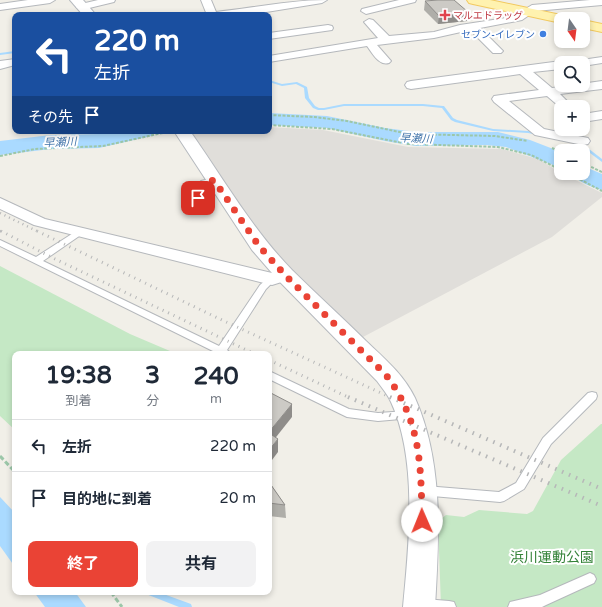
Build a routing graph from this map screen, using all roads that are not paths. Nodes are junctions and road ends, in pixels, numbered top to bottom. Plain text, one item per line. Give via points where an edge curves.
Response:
1 (50, 0) edge
2 (110, 0) edge
3 (206, 0) edge
4 (322, 0) edge
5 (411, 0) edge
6 (473, 0) edge
7 (570, 2) edge
8 (602, 2) edge
9 (0, 7) edge
10 (82, 7) edge
11 (366, 11) dead end
12 (212, 12) edge
13 (241, 12) edge
14 (528, 12) junction
15 (554, 18) edge
16 (369, 22) dead end
17 (590, 25) edge
18 (472, 26) junction
19 (328, 28) dead end
20 (602, 28) edge
21 (272, 36) edge
22 (386, 40) junction
23 (370, 43) junction
24 (497, 51) dead end
25 (272, 59) edge
26 (602, 60) edge
27 (385, 61) dead end
28 (590, 62) edge
29 (12, 63) edge
30 (0, 65) edge
31 (554, 66) edge
32 (523, 70) junction
33 (411, 85) dead end
34 (602, 85) edge
35 (548, 92) junction
36 (558, 100) edge
37 (602, 115) edge
38 (590, 117) edge
39 (184, 134) edge
40 (583, 141) dead end
41 (214, 180) junction
42 (0, 202) edge
43 (198, 207) dead end
44 (81, 232) junction
45 (0, 243) edge
46 (37, 261) junction
47 (278, 277) junction
48 (222, 351) edge
49 (225, 351) edge
50 (272, 376) edge
51 (592, 396) dead end
52 (409, 415) junction
53 (422, 491) junction
54 (590, 579) dead end
55 (429, 606) edge
56 (515, 607) edge

1 - 9 street
2 - 10 street
3 - 12 street
4 - 13 street
5 - 11 street
6 - 14 main road
7 - 8 street
7 - 14 street via 532,8
14 - 15 main road
14 - 18 street via 507,21
16 - 22 street
17 - 20 main road
18 - 22 street via 434,35
18 - 24 street
19 - 21 street
22 - 23 street
23 - 25 street
23 - 27 street
26 - 28 street
29 - 30 street
31 - 32 street
32 - 33 street
32 - 35 street
34 - 35 street
35 - 36 street
35 - 40 street via 498,98 540,132
37 - 38 street
39 - 41 street
41 - 43 lane via 204,183 198,190
41 - 47 street
42 - 44 street via 40,222
44 - 46 lane
44 - 47 street
45 - 46 lane
46 - 48 lane
47 - 49 lane via 262,287
47 - 52 street via 386,375 402,398
50 - 52 lane via 357,416 367,418
51 - 53 lane via 547,441 520,486 500,497
52 - 53 street via 417,441
53 - 55 street via 423,550
54 - 56 lane via 541,601

